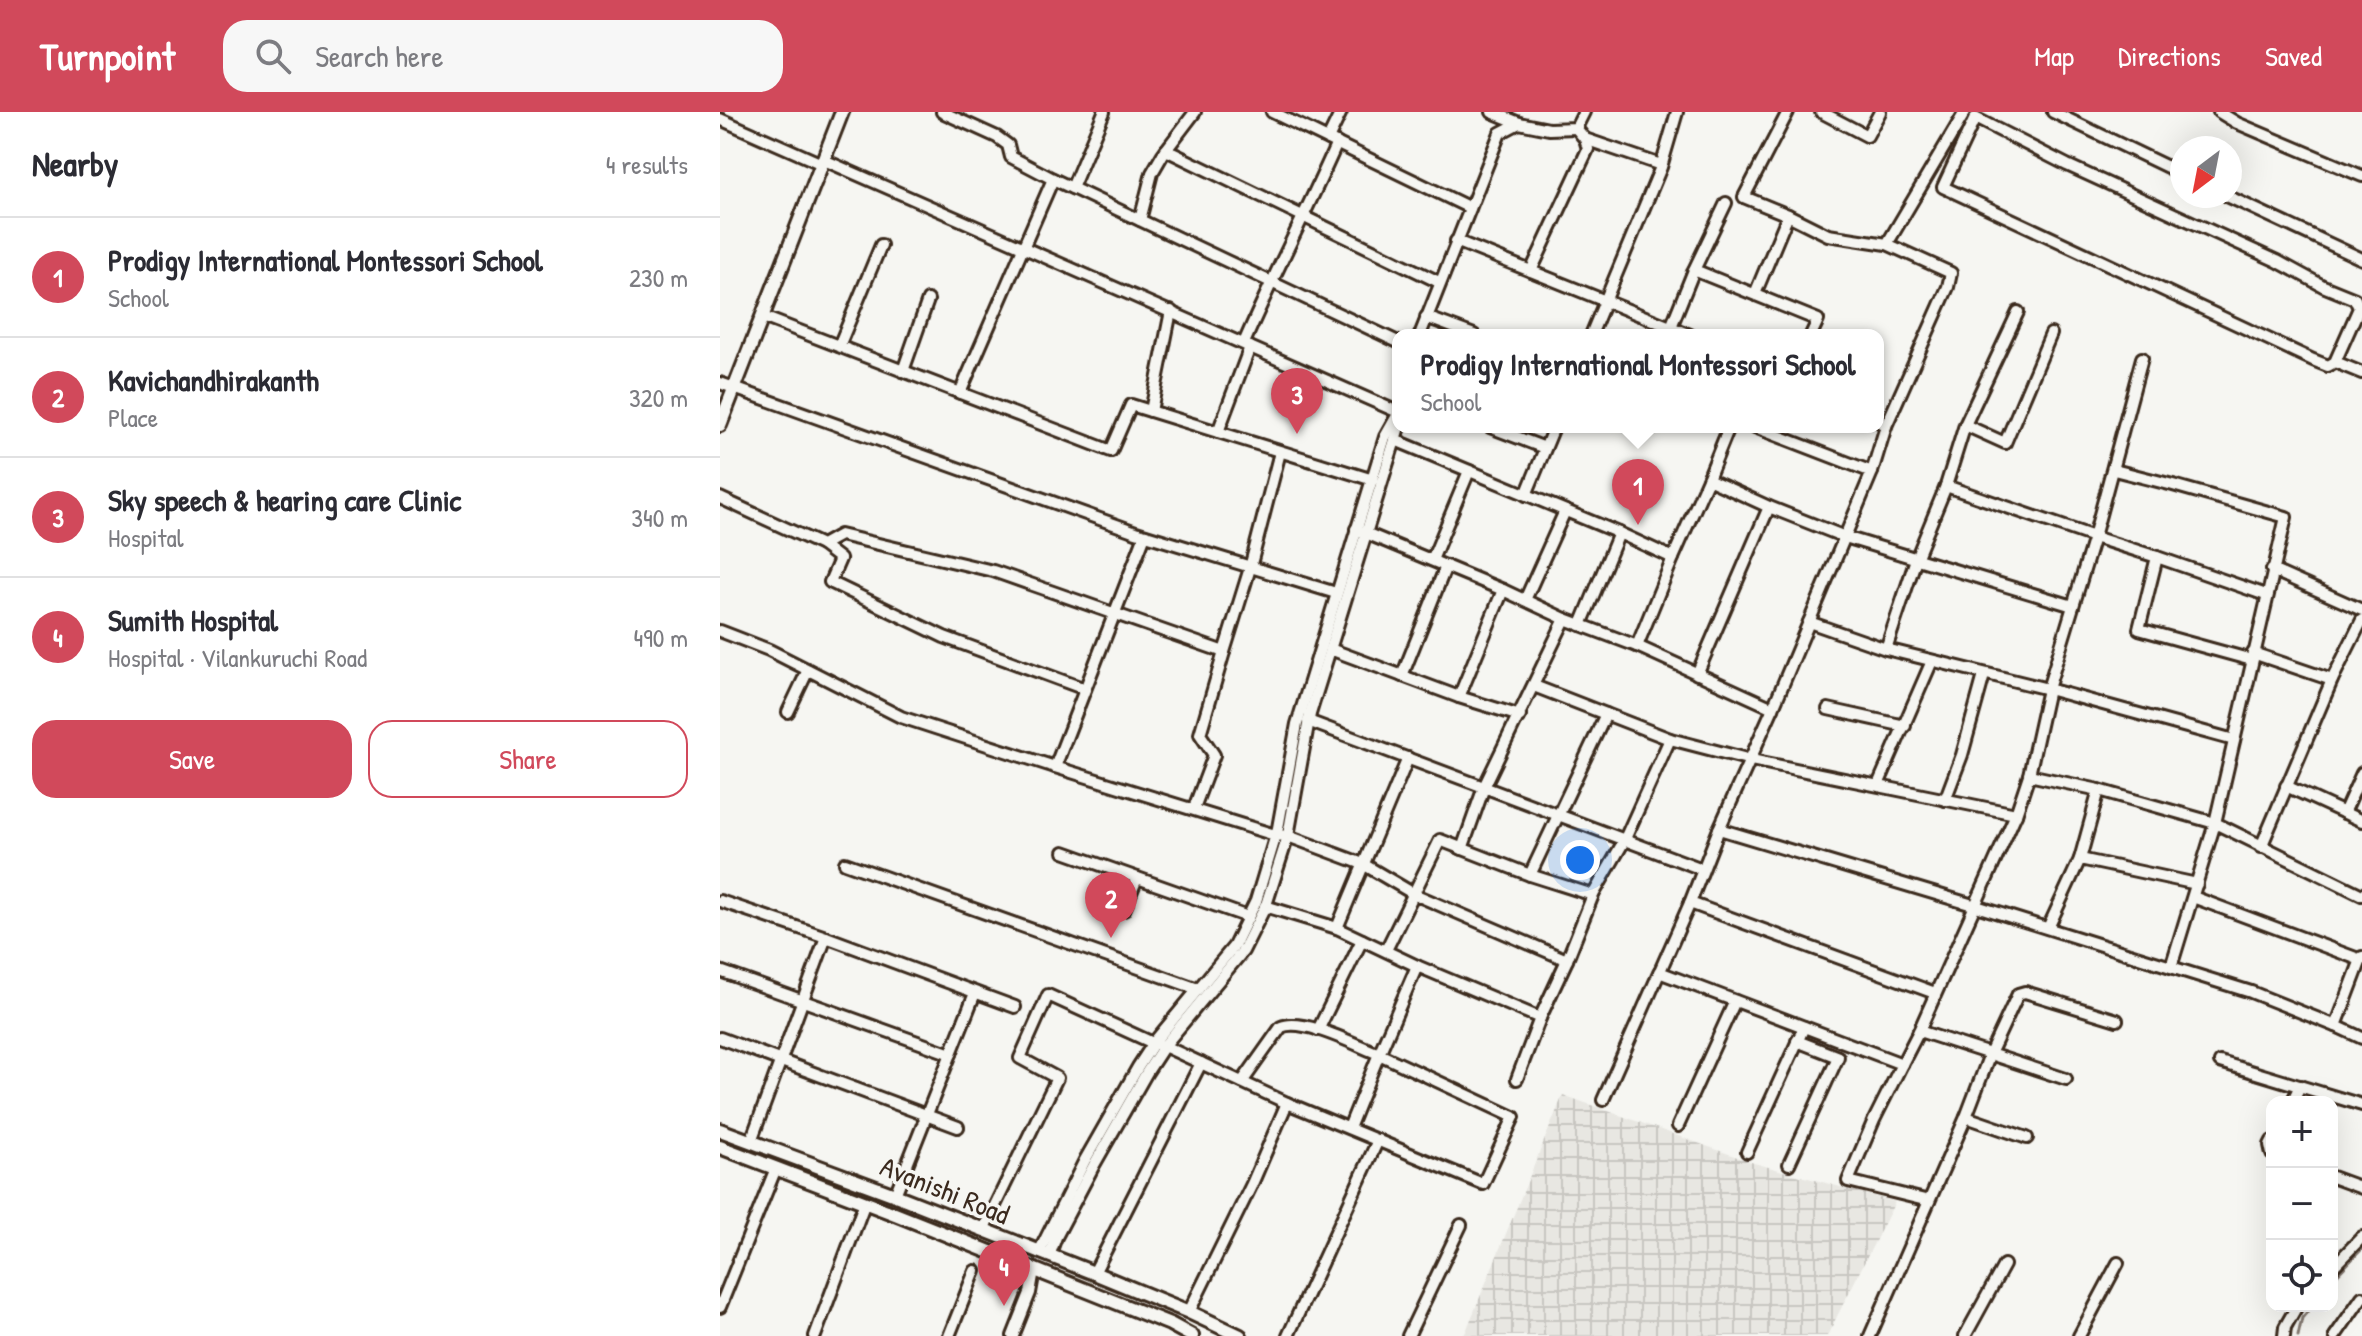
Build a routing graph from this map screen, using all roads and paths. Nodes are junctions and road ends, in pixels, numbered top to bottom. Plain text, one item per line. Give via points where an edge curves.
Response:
1 (842, 112) edge
2 (942, 112) edge
3 (1104, 112) edge
4 (1195, 112) edge
5 (1272, 112) edge
6 (1341, 112) edge
7 (1492, 112) edge
8 (1584, 112) edge
9 (1677, 112) edge
10 (1788, 112) edge
11 (1821, 112) edge
12 (1880, 112) edge
13 (1965, 112) edge
14 (2053, 112) edge
15 (2219, 112) edge
16 (720, 119) edge
17 (1519, 123) junction
18 (1576, 128) junction
19 (1585, 139) junction
20 (1333, 141) junction
21 (1166, 150) junction
22 (823, 162) junction
23 (1661, 165) junction
24 (2170, 168) edge
25 (2362, 176) edge
26 (1053, 179) junction
27 (1072, 188) junction
28 (1726, 203) dead end
29 (2242, 203) edge
30 (1470, 208) junction
31 (1788, 215) junction
32 (1304, 217) junction
33 (1140, 220) junction
34 (1456, 241) junction
35 (1887, 244) junction
36 (881, 245) dead end
37 (1022, 246) junction
38 (2362, 259) edge
39 (1694, 270) junction
40 (1531, 271) junction
41 (1439, 282) junction
42 (1270, 283) junction
43 (1755, 294) junction
44 (928, 300) dead end
45 (1606, 301) junction
46 (1171, 311) junction
47 (2018, 312) dead end
48 (763, 317) junction
49 (1426, 317) junction
50 (1671, 327) junction
51 (1422, 329) edge
52 (1458, 329) edge
53 (1594, 329) edge
54 (1676, 329) edge
55 (1814, 329) edge
56 (2051, 334) dead end
57 (1392, 339) edge
58 (1247, 345) junction
59 (839, 346) junction
60 (2142, 358) dead end
61 (2335, 362) junction
62 (903, 371) junction
63 (2362, 373) edge
64 (720, 383) edge
65 (734, 388) junction
66 (960, 393) junction
67 (1392, 410) edge
68 (1151, 411) junction
69 (1884, 420) edge
70 (1392, 424) edge
71 (720, 425) edge
72 (1965, 425) junction
73 (1218, 432) junction
74 (1397, 433) edge
75 (1506, 433) edge
76 (1551, 433) edge
77 (1727, 433) edge
78 (1771, 433) edge
79 (1880, 433) edge
80 (1395, 440) junction
81 (1545, 448) junction
82 (1280, 452) junction
83 (2114, 470) junction
84 (1469, 471) junction
85 (1872, 472) junction
86 (1708, 479) junction
87 (1373, 480) junction
88 (1946, 486) junction
89 (1526, 495) junction
90 (720, 498) edge
91 (1769, 507) junction
92 (1565, 511) junction
93 (1356, 529) junction
94 (1619, 533) junction
95 (1367, 534) junction
96 (1145, 535) junction
97 (1845, 537) junction
98 (2094, 537) junction
99 (822, 545) junction
100 (2157, 557) junction
101 (1673, 558) junction
102 (1916, 559) junction
103 (1432, 560) junction
104 (1446, 566) junction
105 (1250, 568) junction
106 (2272, 570) junction
107 (1503, 590) junction
108 (1336, 593) junction
109 (2266, 595) junction
110 (1525, 600) junction
111 (2073, 606) junction
112 (2362, 610) edge
113 (1115, 613) junction
114 (1565, 619) junction
115 (2362, 620) edge
116 (1809, 622) junction
117 (1581, 625) junction
118 (720, 631) edge
119 (1637, 646) junction
120 (1330, 649) junction
121 (1886, 649) junction
122 (1224, 652) junction
123 (2253, 656) junction
124 (1932, 661) junction
125 (808, 670) junction
126 (1697, 674) junction
127 (1984, 675) junction
128 (1402, 676) junction
129 (2332, 680) junction
130 (1534, 686) junction
131 (1085, 689) junction
132 (2048, 689) junction
133 (1459, 697) junction
134 (1773, 708) junction
135 (1828, 709) dead end
136 (788, 712) dead end
137 (1606, 714) junction
138 (1520, 716) junction
139 (1308, 721) junction
140 (1905, 726) junction
141 (1670, 739) junction
142 (2234, 740) junction
143 (1408, 758) junction
144 (1751, 760) junction
145 (1055, 767) junction
146 (2362, 773) edge
147 (2029, 775) junction
148 (1878, 785) junction
149 (2286, 786) junction
150 (1484, 787) junction
151 (2099, 790) junction
152 (1945, 800) junction
153 (1194, 808) junction
154 (2344, 813) junction
155 (2016, 814) junction
156 (1557, 815) junction
157 (2362, 821) edge
158 (2215, 823) junction
159 (1719, 829) junction
160 (1275, 835) junction
161 (1288, 836) junction
162 (1624, 841) junction
163 (2261, 847) junction
164 (1462, 849) junction
165 (1064, 852) dead end
166 (2080, 859) junction
167 (845, 863) dead end
168 (1363, 864) junction
169 (1702, 869) junction
170 (1530, 875) junction
171 (1137, 878) junction
172 (2197, 884) junction
173 (1414, 894) junction
174 (1593, 895) junction
175 (2362, 895) edge
176 (2193, 897) junction
177 (720, 901) edge
178 (1690, 903) junction
179 (1973, 905) junction
180 (1265, 906) junction
181 (1124, 910) dead end
182 (1248, 917) junction
183 (1337, 928) junction
184 (2048, 928) junction
185 (826, 937) junction
186 (1362, 940) junction
187 (1386, 950) junction
188 (2361, 959) edge
189 (1567, 960) junction
190 (1417, 966) junction
191 (2171, 967) junction
192 (720, 971) edge
193 (1659, 972) junction
194 (1198, 989) junction
195 (975, 993) junction
196 (1935, 993) junction
197 (802, 1001) junction
198 (1735, 1001) junction
199 (1015, 1007) dead end
200 (1540, 1018) junction
201 (2117, 1020) dead end
202 (2336, 1026) junction
203 (1804, 1027) junction
204 (1318, 1030) junction
205 (1919, 1031) junction
206 (720, 1038) edge
207 (2362, 1038) edge
208 (1797, 1041) junction
209 (1159, 1044) junction
210 (951, 1054) junction
211 (1379, 1054) junction
212 (1990, 1054) junction
213 (781, 1060) junction
214 (2220, 1062) dead end
215 (1201, 1063) junction
216 (1902, 1064) junction
217 (1517, 1079) dead end
218 (2066, 1079) dead end
219 (1242, 1082) junction
220 (2300, 1086) junction
221 (2295, 1096) edge
222 (1603, 1100) dead end
223 (1287, 1103) junction
224 (2362, 1105) edge
225 (927, 1115) junction
226 (1966, 1117) junction
227 (1678, 1126) dead end
228 (958, 1127) dead end
229 (1349, 1128) junction
230 (720, 1131) edge
231 (2027, 1138) dead end
232 (1378, 1140) junction
233 (751, 1141) junction
234 (720, 1147) edge
235 (1747, 1152) dead end
236 (805, 1161) junction
237 (1789, 1164) dead end
238 (776, 1168) junction
239 (799, 1177) junction
240 (2338, 1179) edge
241 (2362, 1188) edge
242 (895, 1195) junction
243 (1929, 1201) junction
244 (865, 1202) junction
245 (1461, 1225) dead end
246 (983, 1230) junction
247 (2362, 1237) edge
248 (1044, 1254) junction
249 (2338, 1262) edge
250 (2118, 1263) dead end
251 (2004, 1265) dead end
252 (975, 1271) dead end
253 (1038, 1272) junction
254 (1094, 1273) junction
255 (2362, 1297) edge
256 (720, 1307) edge
257 (1189, 1312) junction
258 (2294, 1312) edge
259 (815, 1336) edge
260 (949, 1336) edge
261 (1013, 1336) edge
262 (1192, 1336) edge
263 (1240, 1336) edge
264 (1288, 1336) edge
265 (1408, 1336) edge
266 (1870, 1336) edge
267 (1965, 1336) edge
268 (2079, 1336) edge
269 (2284, 1336) edge
270 (2335, 1336) edge

1 - 22 main road
2 - 26 street via 997,137 1008,145 1011,157
3 - 27 street
4 - 21 street
5 - 20 street
6 - 20 street
7 - 17 street
8 - 18 street
9 - 23 street
10 - 31 street via 1744,197
11 - 12 street via 1867,136
13 - 35 street
14 - 24 street
15 - 25 street
16 - 22 street
17 - 18 street
17 - 30 street via 1500,133
18 - 19 street
19 - 23 street
19 - 40 street via 1588,149
20 - 30 street
20 - 32 street
21 - 32 street
21 - 33 street via 1152,173
22 - 37 street
22 - 48 main road
23 - 45 street
26 - 27 street
26 - 37 street
27 - 33 street
28 - 39 street
29 - 38 street
30 - 34 street
31 - 35 street via 1828,235
31 - 43 street
32 - 41 street
32 - 42 street
33 - 42 street
34 - 40 street
34 - 41 street
35 - 69 street via 1951,273
36 - 59 street
37 - 46 street
37 - 66 street
39 - 43 street
39 - 50 street
40 - 45 street
41 - 49 street
42 - 57 street
42 - 58 street
43 - 55 street via 1818,320
44 - 62 street
45 - 50 street
45 - 53 street
46 - 58 street
46 - 68 street
47 - 72 street
48 - 59 street
48 - 65 main road
49 - 51 street
49 - 52 street
50 - 54 street
56 - 72 street via 2005,443
58 - 67 street
58 - 73 street
59 - 62 street
60 - 83 street
61 - 61 street via 2328,366 2313,360 1943,187 1975,118 2355,299 2359,308
61 - 63 street
62 - 66 street
64 - 65 street
65 - 71 main road
65 - 96 street
66 - 68 street via 1111,451 1131,405
68 - 73 street
70 - 87 street
72 - 88 street
73 - 82 street
74 - 80 street
75 - 81 street
76 - 81 street
77 - 86 street
78 - 85 street
79 - 85 street
80 - 84 street
80 - 95 street
81 - 89 street
82 - 87 street
82 - 105 street
83 - 98 street
83 - 106 street via 2286,517
84 - 89 street
84 - 103 street
85 - 97 street
86 - 91 street
86 - 101 street
87 - 93 street
88 - 98 street
88 - 102 street
89 - 92 street
90 - 99 street
91 - 97 street
91 - 126 street
92 - 94 street
92 - 110 street
93 - 95 street
93 - 108 street
94 - 101 street
94 - 117 street
95 - 103 street
95 - 120 street
96 - 105 street
96 - 113 street
97 - 102 street
97 - 116 street
98 - 100 street
98 - 111 street
99 - 113 street via 840,535 993,571
99 - 131 street via 840,559 830,582 944,637
100 - 109 street
100 - 123 street via 2139,629
101 - 119 street
102 - 111 street
102 - 121 street
103 - 104 street
104 - 107 street
104 - 128 street
105 - 108 street
105 - 122 street
106 - 109 street
106 - 112 street
107 - 110 street
107 - 133 street
108 - 160 street via 1297,724
109 - 123 street
110 - 114 street
111 - 132 street
113 - 122 street
113 - 131 street
114 - 117 street
114 - 130 street
115 - 129 street
116 - 121 street
116 - 134 street
117 - 119 street
118 - 125 street
119 - 126 street
120 - 128 street
120 - 139 street
121 - 124 street
122 - 153 street via 1200,734 1214,755
123 - 129 street
123 - 142 street
124 - 127 street
124 - 140 street
125 - 136 street
125 - 145 street via 901,717
126 - 134 street
127 - 132 street
127 - 152 street
128 - 133 street
129 - 149 street
130 - 137 street
130 - 138 street
131 - 145 street
132 - 142 street
132 - 147 street
133 - 138 street
134 - 144 street
135 - 140 street
137 - 141 street
137 - 156 street
138 - 150 street
139 - 143 street
139 - 161 street
140 - 148 street
141 - 144 street
141 - 162 street
142 - 158 street
143 - 150 street
143 - 168 street
144 - 148 street
144 - 159 street
145 - 153 street
146 - 154 street
147 - 151 street
147 - 155 street
148 - 152 street
149 - 154 street
149 - 163 street
150 - 156 street
150 - 164 street
151 - 158 street
151 - 166 street
152 - 155 street
153 - 160 street
154 - 157 street
155 - 179 street
156 - 162 street
156 - 170 street
158 - 163 street
158 - 172 street
159 - 169 street
159 - 179 street
160 - 161 street
160 - 182 street
161 - 168 street
161 - 180 street
162 - 169 street
162 - 174 street
163 - 175 street
164 - 170 street
164 - 173 street via 1440,840
165 - 171 street
166 - 172 street
166 - 184 street
167 - 194 street
168 - 173 street
168 - 183 street
169 - 178 street
170 - 174 street
171 - 181 street
171 - 182 street
172 - 176 street
173 - 187 street
173 - 189 street
174 - 189 street
176 - 188 street
176 - 191 street
177 - 185 street
178 - 193 street
178 - 196 street
179 - 184 street
179 - 196 street
180 - 183 street
180 - 209 street via 1243,951
182 - 194 street via 1234,946
183 - 186 street
184 - 191 street
185 - 195 street
185 - 197 street
186 - 187 street
186 - 204 street
187 - 190 street
188 - 202 street
189 - 200 street
190 - 200 street
190 - 211 street
191 - 202 street
192 - 197 street
193 - 198 street
193 - 222 street
194 - 209 street
195 - 199 street
195 - 210 street
196 - 205 street
197 - 210 street
197 - 213 street
198 - 203 street
198 - 227 street
200 - 217 street
201 - 212 street via 2025,992 2018,994
202 - 207 street
203 - 208 street
203 - 216 street
204 - 211 street
204 - 219 street via 1289,1023 1281,1027
205 - 212 street
205 - 216 street
206 - 213 street
208 - 235 street
208 - 237 street via 1838,1057
209 - 215 street
209 - 246 street via 1048,995 1020,1058 1057,1078
209 - 248 street via 1085,1160
210 - 225 street
211 - 229 street
211 - 232 street via 1514,1117 1483,1184
212 - 218 street
212 - 226 street
213 - 225 street
213 - 233 street
214 - 220 street
215 - 219 street
215 - 254 street
216 - 243 street via 1848,1181
219 - 223 street
220 - 221 street
220 - 224 street
223 - 229 street
223 - 257 street
225 - 228 street
225 - 242 street
226 - 231 street
226 - 243 street
229 - 232 street
230 - 233 main road, Avanishi Road
232 - 264 street
233 - 236 main road, Avanishi Road
234 - 238 main road
236 - 239 main road
236 - 242 main road, Avanishi Road
238 - 239 main road
238 - 256 street
239 - 244 main road
240 - 241 street
242 - 246 main road, Avanishi Road
243 - 266 street
244 - 253 main road
244 - 259 street
245 - 265 street
246 - 248 main road, Avanishi Road
247 - 249 street
248 - 254 main road, Avanishi Road
250 - 268 street
251 - 267 street
252 - 260 street
253 - 261 street
253 - 262 main road
254 - 257 main road, Avanishi Road
255 - 270 street
257 - 263 main road, Avanishi Road
258 - 269 street

